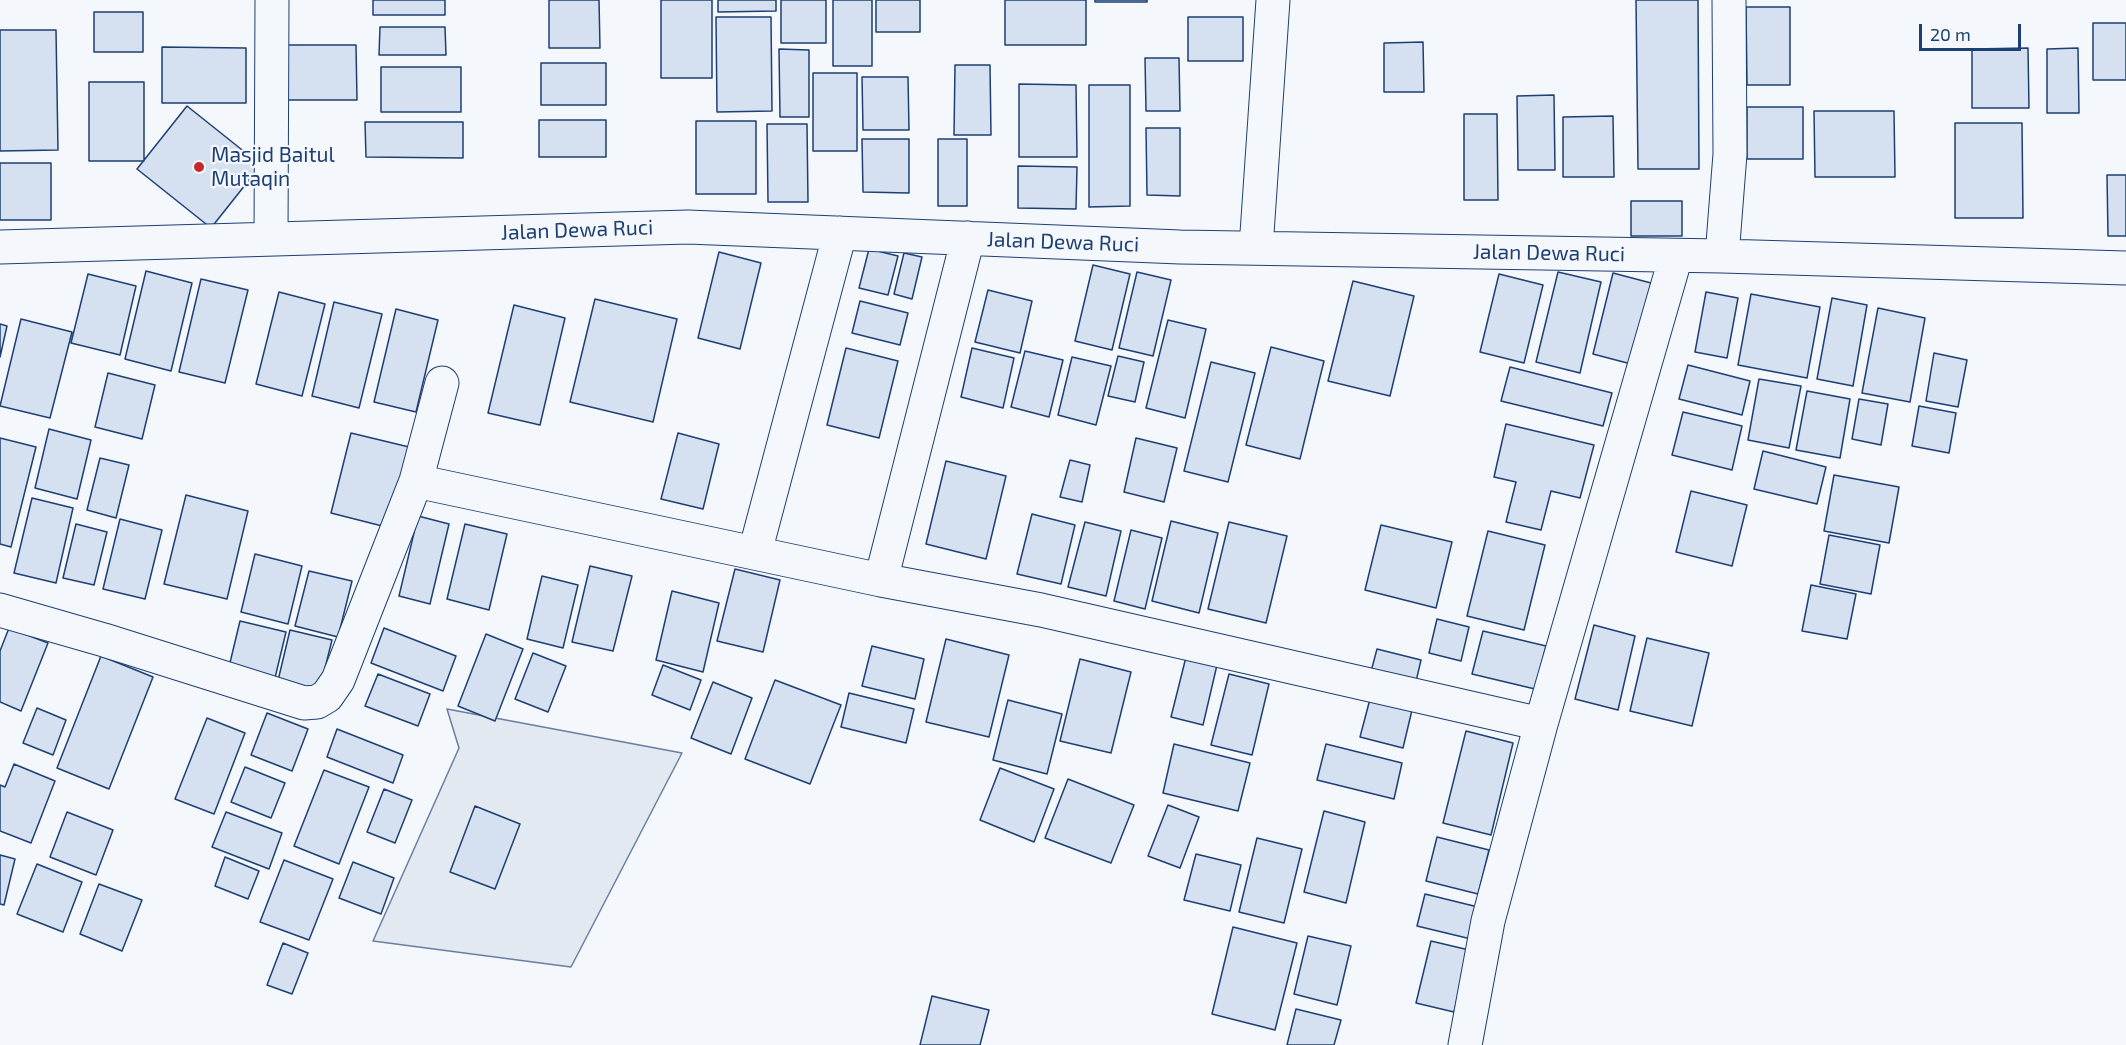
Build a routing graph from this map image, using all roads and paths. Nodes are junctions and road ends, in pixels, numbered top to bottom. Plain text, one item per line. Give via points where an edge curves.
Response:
1 (272, 0) edge
2 (1273, 0) edge
3 (1729, 0) edge
4 (840, 233) junction
5 (271, 238) junction
6 (968, 238) junction
7 (0, 246) edge
8 (1256, 248) junction
9 (1676, 256) junction
10 (1722, 256) junction
11 (2126, 268) edge
12 (442, 383) dead end
13 (416, 481) junction
14 (755, 552) junction
15 (881, 580) junction
16 (0, 610) edge
17 (1541, 724) junction
18 (1465, 1045) edge

1 - 5 street
2 - 8 street
3 - 10 street via 1730,154
4 - 5 street, Jalan Dewa Ruci via 688,227
4 - 6 street, Jalan Dewa Ruci
4 - 14 street
5 - 7 street, Jalan Dewa Ruci
6 - 8 street, Jalan Dewa Ruci
6 - 15 street
8 - 9 street, Jalan Dewa Ruci
9 - 10 street, Jalan Dewa Ruci
9 - 17 street
10 - 11 street, Jalan Dewa Ruci
12 - 13 street
13 - 14 street
13 - 16 street via 338,680 327,696 317,702 304,703
14 - 15 street
15 - 17 street via 1041,610
17 - 18 street via 1488,921

